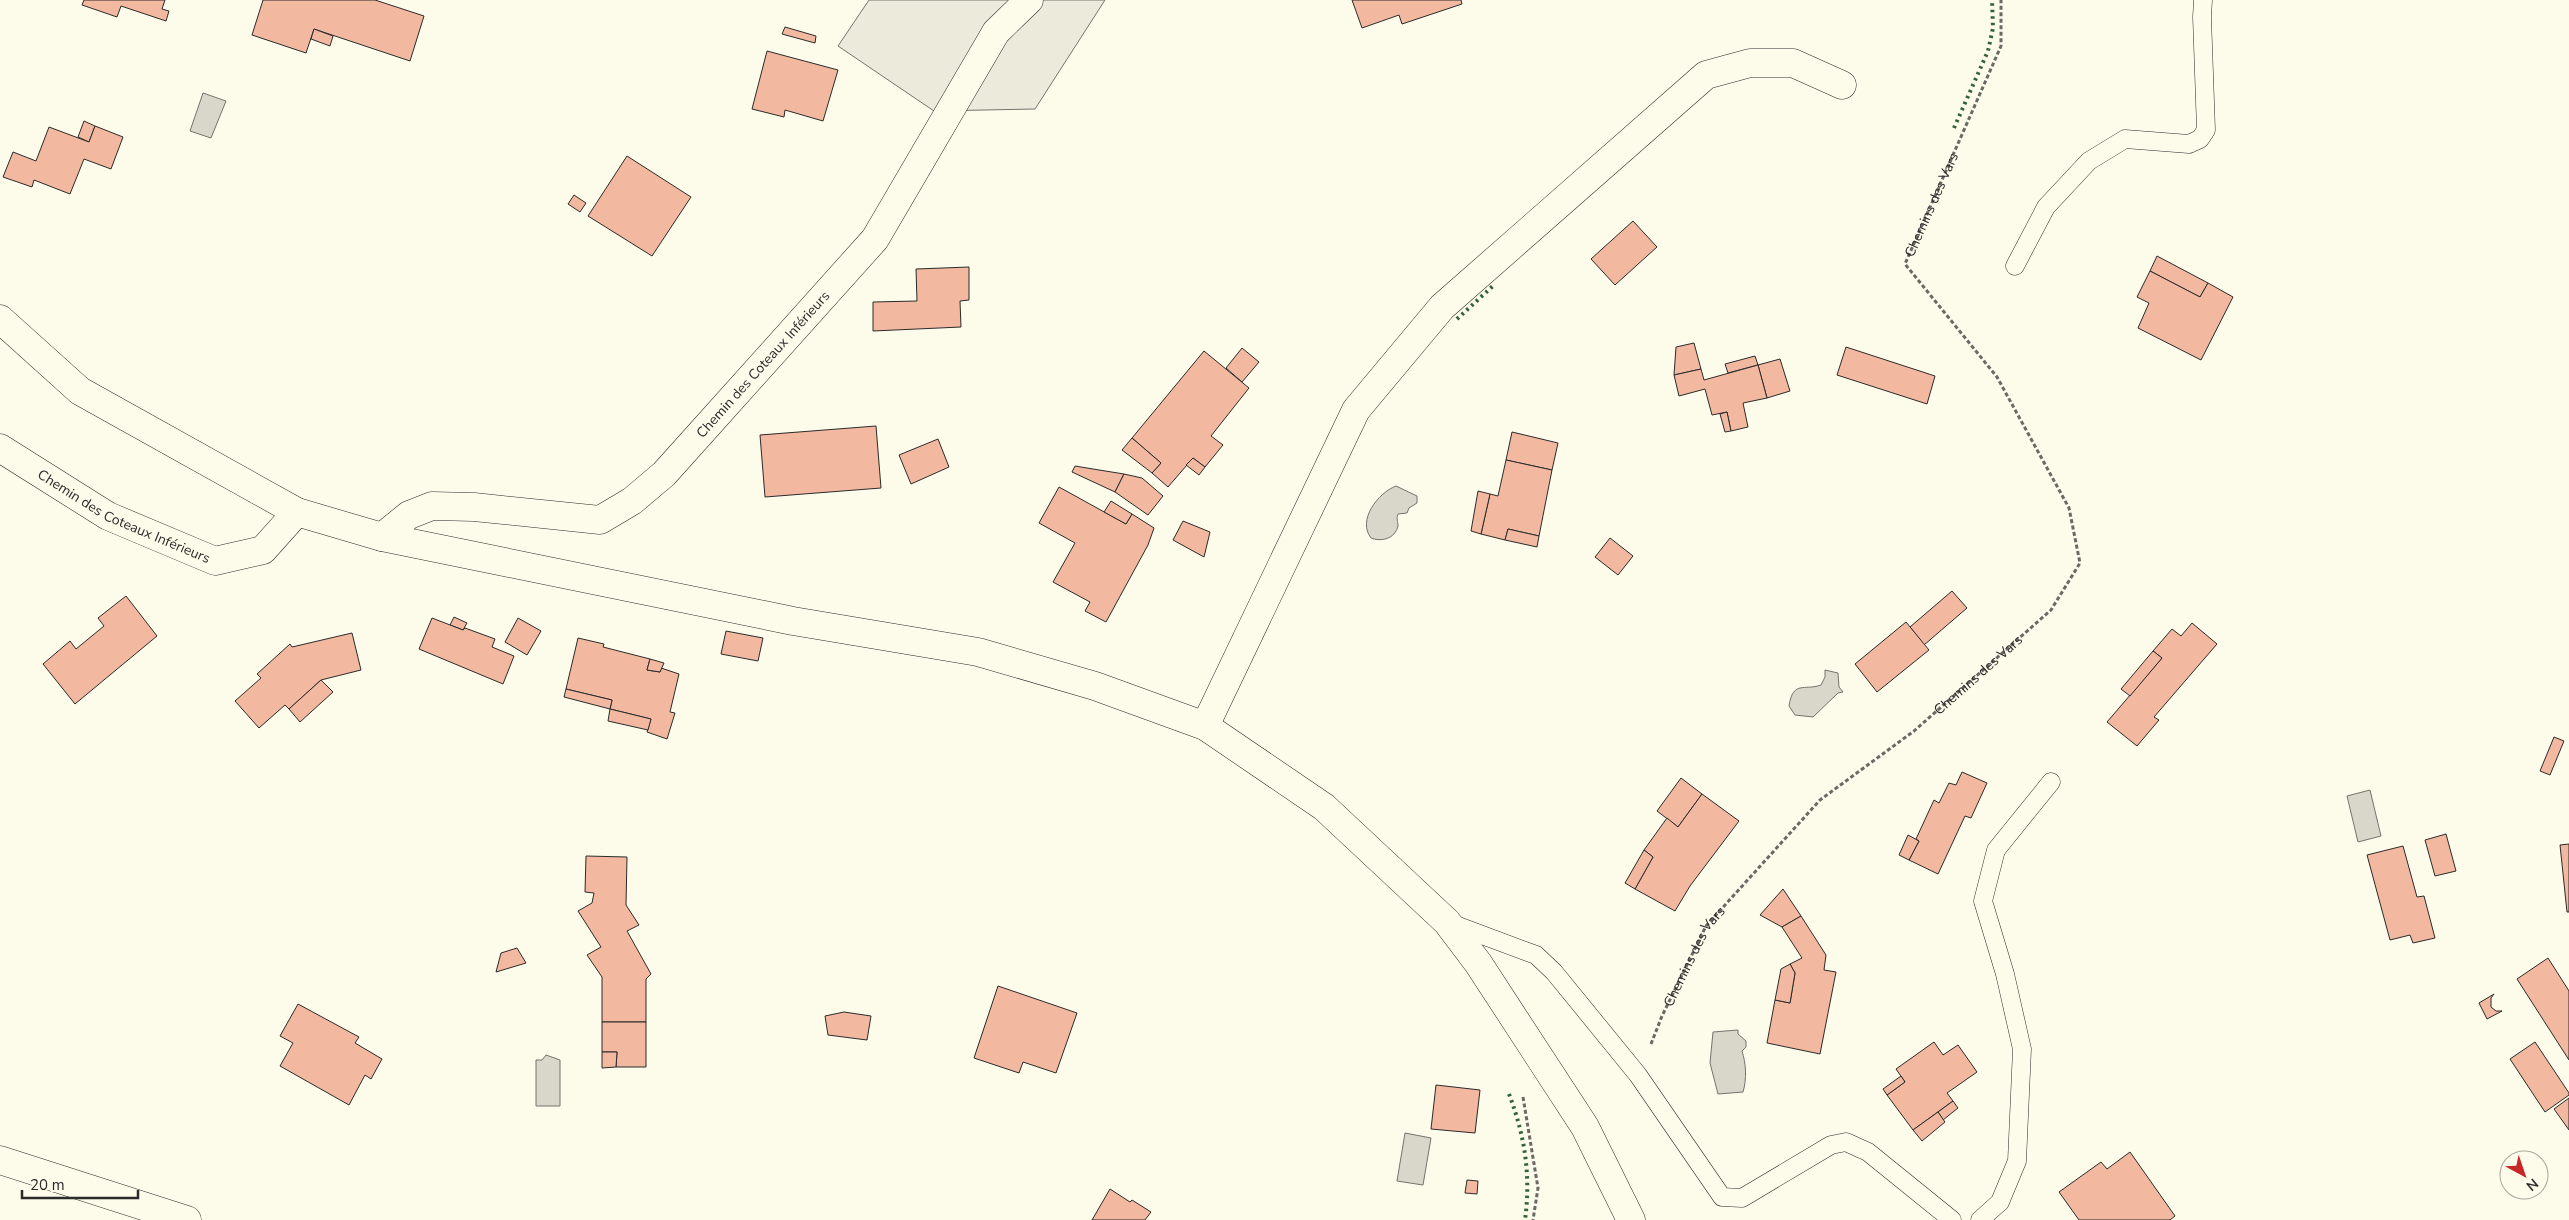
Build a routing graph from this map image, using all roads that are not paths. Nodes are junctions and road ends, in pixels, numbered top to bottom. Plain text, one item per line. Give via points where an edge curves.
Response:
1 (1030, 0) edge
2 (2203, 0) edge
3 (1842, 85) dead end
4 (2015, 266) dead end
5 (0, 319) edge
6 (0, 448) edge
7 (297, 512) junction
8 (382, 537) junction
9 (1205, 726) junction
10 (2050, 782) dead end
11 (1447, 922) junction
12 (0, 1160) edge
13 (187, 1220) edge
14 (1631, 1220) edge
15 (1952, 1220) edge
16 (1980, 1220) edge

1 - 8 street, Chemin des Coteaux Inférieurs via 996,32 875,239 664,474 632,501 600,520 432,506 410,515
2 - 4 lane via 2206,130 2200,139 2189,144 2125,140 2089,161 2046,207
3 - 9 street via 1792,63 1750,63 1706,75 1442,307 1356,410
5 - 7 street via 80,391
6 - 7 street, Chemin des Coteaux Inférieurs via 108,516 214,561 263,550
7 - 8 street
8 - 9 street via 793,621 978,652 1096,686
9 - 11 street via 1324,807
10 - 16 lane via 1996,850 1982,901 2005,974 2022,1049 2017,1161 2000,1202
11 - 14 street via 1478,963 1585,1127
11 - 15 lane via 1536,954 1638,1075 1722,1197 1742,1198 1831,1145 1846,1142 1868,1152
12 - 13 street

